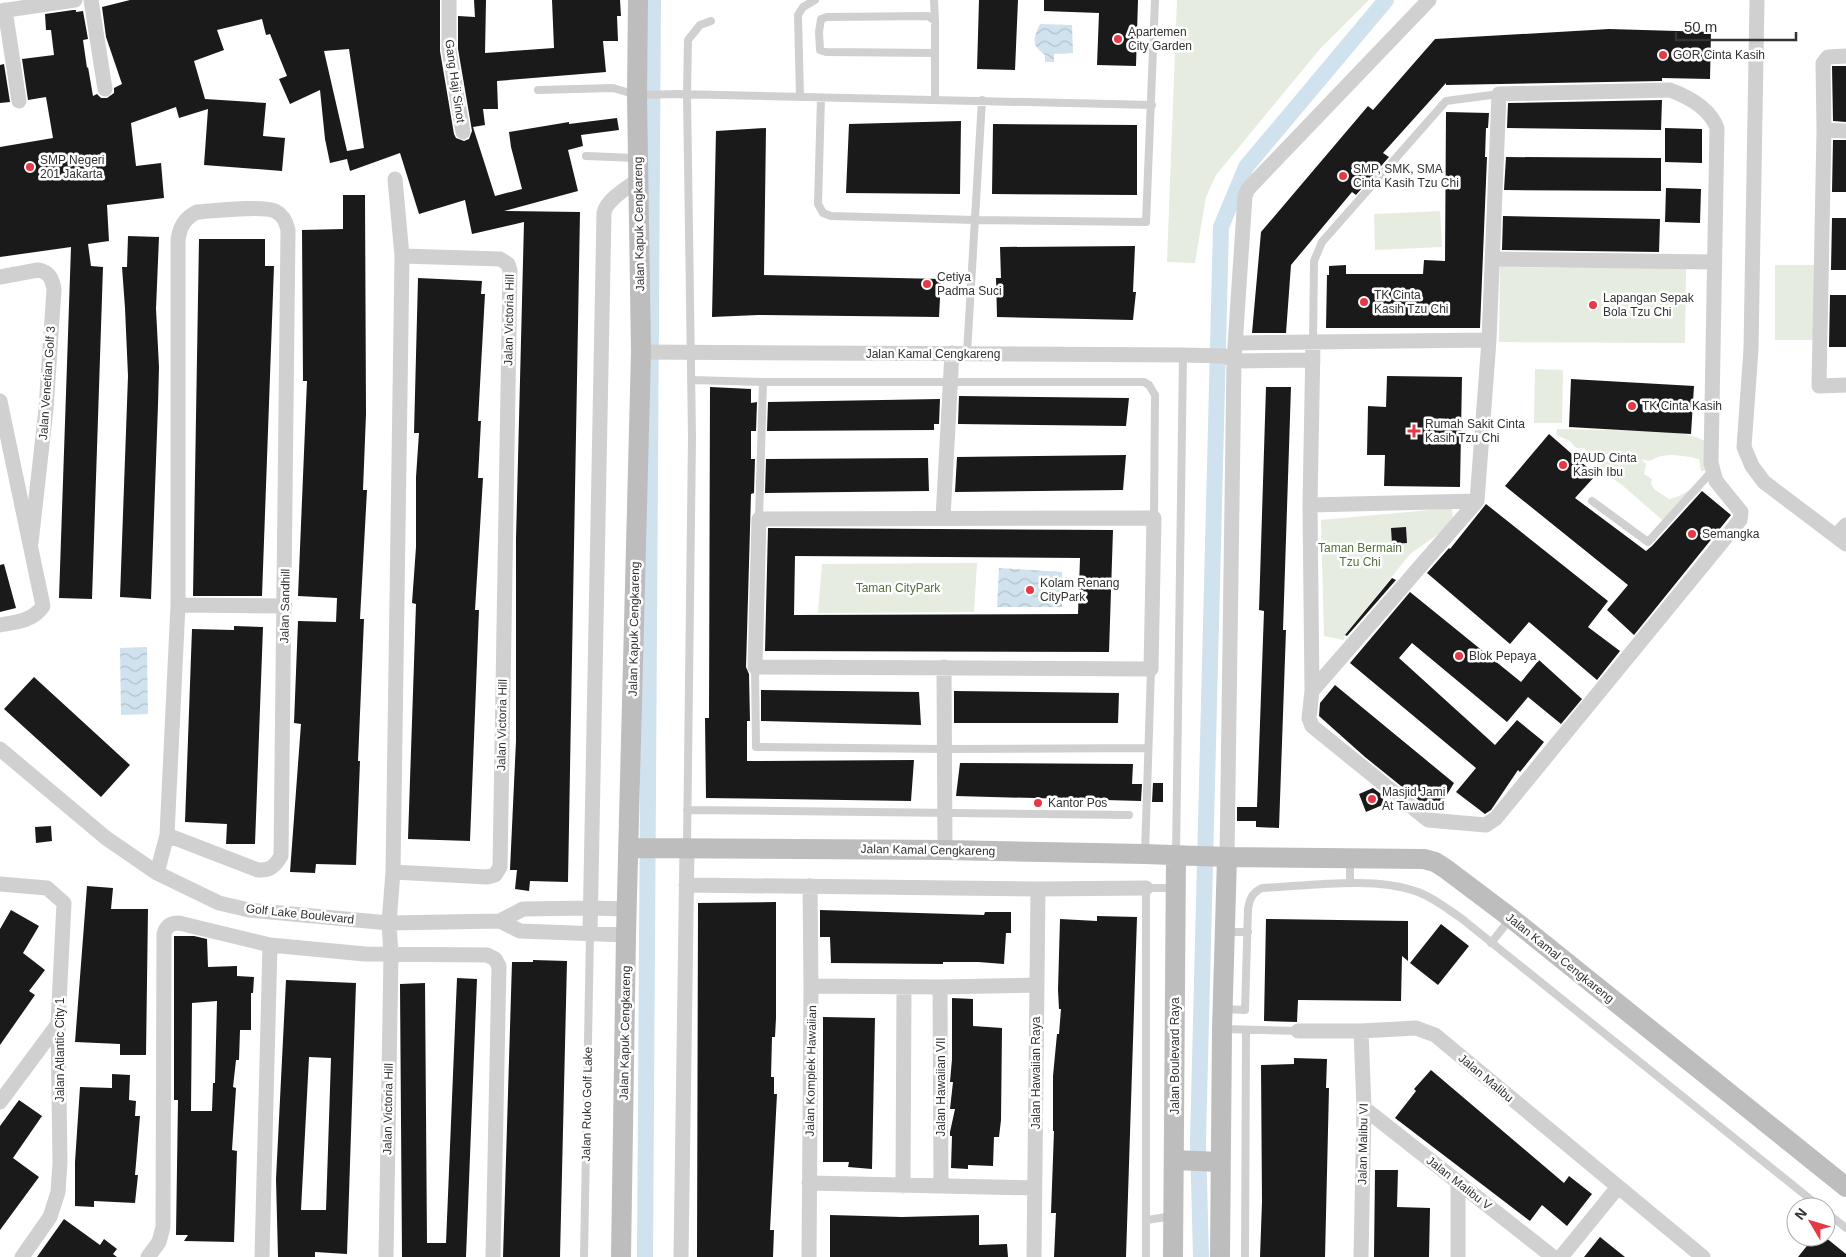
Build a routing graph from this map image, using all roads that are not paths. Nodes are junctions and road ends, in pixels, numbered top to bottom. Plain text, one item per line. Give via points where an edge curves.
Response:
1 (75, 0) edge
2 (91, 0) edge
3 (449, 0) edge
4 (638, 0) edge
5 (815, 0) edge
6 (934, 0) edge
7 (1155, 0) edge
8 (1429, 0) edge
9 (1757, 0) edge
10 (2, 10) edge
11 (711, 21) dead end
12 (935, 21) junction
13 (935, 54) junction
14 (1846, 56) edge
15 (105, 89) dead end
16 (538, 90) dead end
17 (640, 94) junction
18 (687, 94) junction
19 (1499, 94) junction
20 (800, 97) junction
21 (821, 98) junction
22 (935, 99) junction
23 (982, 100) junction
24 (18, 101) dead end
25 (1152, 105) junction
26 (1824, 130) junction
27 (1846, 131) edge
28 (463, 132) dead end
29 (586, 156) dead end
30 (638, 158) junction
31 (395, 179) dead end
32 (638, 180) junction
33 (976, 220) junction
34 (402, 256) junction
35 (1492, 259) junction
36 (1714, 262) junction
37 (0, 276) edge
38 (1489, 340) junction
39 (1235, 343) junction
40 (1313, 343) junction
41 (643, 352) junction
42 (690, 353) junction
43 (952, 353) junction
44 (967, 353) junction
45 (1189, 355) junction
46 (1226, 358) junction
47 (1313, 360) junction
48 (691, 380) junction
49 (763, 382) junction
50 (950, 383) junction
51 (1846, 385) edge
52 (0, 400) edge
53 (1713, 470) junction
54 (1477, 501) junction
55 (1592, 501) dead end
56 (1310, 504) junction
57 (943, 518) junction
58 (1154, 518) junction
59 (759, 519) junction
60 (1846, 525) edge
61 (1841, 540) edge
62 (31, 543) junction
63 (178, 605) junction
64 (285, 606) junction
65 (0, 625) edge
66 (755, 667) junction
67 (944, 667) junction
68 (1151, 669) junction
69 (1312, 691) junction
70 (1148, 748) junction
71 (0, 749) edge
72 (944, 749) junction
73 (686, 810) junction
74 (945, 812) junction
75 (1129, 816) dead end
76 (168, 835) junction
77 (633, 848) junction
78 (687, 848) junction
79 (945, 850) junction
80 (1146, 854) junction
81 (1182, 855) junction
82 (1220, 857) junction
83 (1350, 858) junction
84 (392, 872) junction
85 (157, 873) junction
86 (1350, 883) junction
87 (686, 884) junction
88 (810, 886) junction
89 (2, 887) edge
90 (1146, 888) junction
91 (1175, 888) junction
92 (1038, 889) junction
93 (590, 908) junction
94 (628, 909) junction
95 (1511, 918) junction
96 (500, 921) junction
97 (390, 923) junction
98 (1225, 932) junction
99 (1248, 932) junction
100 (590, 933) junction
101 (626, 935) junction
102 (1491, 943) junction
103 (270, 945) junction
104 (391, 954) junction
105 (1037, 985) junction
106 (811, 986) junction
107 (904, 987) junction
108 (940, 987) junction
109 (1222, 1019) junction
110 (58, 1024) junction
111 (1246, 1030) junction
112 (1298, 1031) joint
113 (1361, 1032) junction
114 (0, 1102) edge
115 (1364, 1108) junction
116 (1177, 1160) junction
117 (1216, 1162) junction
118 (1458, 1183) junction
119 (810, 1184) junction
120 (903, 1186) junction
121 (941, 1186) junction
122 (1846, 1186) edge
123 (1035, 1188) junction
124 (1618, 1188) junction
125 (1808, 1197) edge
126 (1174, 1216) junction
127 (1147, 1220) junction
128 (1836, 1220) edge
129 (1846, 1228) edge
130 (1685, 1252) edge
131 (22, 1257) edge
132 (148, 1257) edge
133 (262, 1257) edge
134 (386, 1257) edge
135 (494, 1257) edge
136 (584, 1257) edge
137 (621, 1257) edge
138 (681, 1257) edge
139 (809, 1257) edge
140 (1034, 1257) edge
141 (1146, 1257) edge
142 (1173, 1257) edge
143 (1220, 1257) edge
144 (1245, 1257) edge
145 (1361, 1257) edge
146 (1458, 1257) edge
147 (1553, 1257) edge
148 (1561, 1257) edge
149 (1703, 1257) edge

1 - 10 street
2 - 15 street
3 - 28 street, Gang Haji Sinot via 449,50
4 - 17 street, Jalan Kapuk Cengkareng
5 - 20 lane via 803,7 798,15
6 - 12 lane
7 - 25 lane
8 - 39 street via 1248,189
9 - 61 street via 1751,349 1744,447 1764,482
10 - 24 street
11 - 18 lane via 700,25 688,40
12 - 13 lane
12 - 13 lane via 928,16 827,17 821,19 819,32 820,50 826,52
13 - 22 lane
14 - 26 street via 1828,57 1823,63
16 - 17 lane via 613,88
17 - 18 lane
17 - 30 street, Jalan Kapuk Cengkareng
18 - 20 lane
18 - 42 lane
19 - 35 street
19 - 36 street via 1670,90 1699,106 1712,117 1717,128
19 - 40 lane via 1446,101 1322,242 1314,261
20 - 21 lane
21 - 22 lane
21 - 33 lane via 818,204 822,213 831,216
22 - 23 lane
23 - 25 lane
23 - 33 lane
25 - 33 lane via 1146,222
26 - 27 street
26 - 51 street via 1819,386
29 - 30 lane
30 - 32 street, Jalan Kapuk Cengkareng
31 - 34 street
32 - 41 street, Jalan Kapuk Cengkareng
32 - 93 street via 604,208
33 - 44 lane
34 - 84 street, Jalan Victoria Hill
34 - 84 street, Jalan Victoria Hill via 500,259 508,264 510,270 500,868 495,875 487,877
35 - 36 street
35 - 38 street
36 - 53 street
37 - 62 street, Jalan Venetian Golf 3 via 43,271 49,274 54,289 46,410
38 - 40 street
38 - 54 street
39 - 40 street
39 - 46 street
40 - 47 street
41 - 42 street, Jalan Kamal Cengkareng
41 - 77 street, Jalan Kapuk Cengkareng
42 - 43 street, Jalan Kamal Cengkareng
42 - 48 lane
43 - 44 street, Jalan Kamal Cengkareng
43 - 50 street
44 - 45 street, Jalan Kamal Cengkareng
45 - 46 street, Jalan Kamal Cengkareng
45 - 81 lane
46 - 47 street, Jalan Kamal Cengkareng
46 - 82 street
47 - 56 street
48 - 49 lane
48 - 73 lane
49 - 50 lane
49 - 59 lane
50 - 57 street
50 - 58 lane via 1139,382 1149,385 1155,395
52 - 62 street, Jalan Venetian Golf 3
53 - 55 lane via 1648,542
53 - 69 street via 1716,481 1739,508 1740,520 1503,810 1486,825 1428,820 1312,726 1309,718
54 - 56 street
54 - 69 street
56 - 69 street
57 - 58 street
57 - 59 street
58 - 68 street
59 - 66 street
60 - 61 street
62 - 65 street, Jalan Venetian Golf 3 via 43,606 29,619
63 - 64 street
63 - 64 street, Jalan Sandhill via 179,230 189,216 197,212 268,209 281,215 288,230
63 - 76 street
64 - 76 street, Jalan Sandhill via 281,856 272,868 258,870
66 - 67 street
66 - 72 lane via 756,747
67 - 68 street
67 - 72 street
68 - 70 lane
70 - 72 lane
70 - 80 lane
71 - 85 street, Golf Lake Boulevard via 106,838
72 - 74 street
73 - 74 lane
73 - 78 lane
74 - 75 lane
74 - 79 street
76 - 85 street
77 - 78 street, Jalan Kamal Cengkareng
77 - 94 street, Jalan Kapuk Cengkareng
78 - 79 street, Jalan Kamal Cengkareng
78 - 87 street
79 - 80 street, Jalan Kamal Cengkareng
80 - 81 street, Jalan Kamal Cengkareng
81 - 82 street, Jalan Kamal Cengkareng
81 - 91 street, Jalan Boulevard Raya
82 - 83 street, Jalan Kamal Cengkareng
82 - 98 street
83 - 86 lane
83 - 95 street, Jalan Kamal Cengkareng via 1435,862
84 - 97 street, Jalan Victoria Hill
85 - 97 street, Golf Lake Boulevard via 219,903 249,910
86 - 99 lane via 1262,888 1250,900
86 - 102 lane via 1395,885 1416,891 1438,902
87 - 88 street
87 - 138 street
88 - 92 street
88 - 106 street, Jalan Komplek Hawaiian
89 - 110 street, Jalan Atlantic City 1 via 47,888 64,903
90 - 91 lane
90 - 92 street
90 - 127 lane
91 - 116 street, Jalan Boulevard Raya
92 - 105 street, Jalan Hawaiian Raya
93 - 94 street, Golf Lake Boulevard
93 - 96 street, Golf Lake Boulevard via 523,909
93 - 100 street
94 - 101 street, Jalan Kapuk Cengkareng
95 - 102 lane
95 - 122 street, Jalan Kamal Cengkareng
96 - 97 street, Golf Lake Boulevard
96 - 100 street, Golf Lake Boulevard via 520,931
97 - 104 street, Jalan Victoria Hill
98 - 99 lane
98 - 109 street
99 - 109 lane via 1245,1010
100 - 101 street, Golf Lake Boulevard
100 - 136 lane, Jalan Ruko Golf Lake
101 - 137 street, Jalan Kapuk Cengkareng
102 - 125 lane
103 - 104 street
103 - 132 street via 179,923 165,929 163,1227 159,1242
103 - 133 street
104 - 134 street, Jalan Victoria Hill
104 - 135 street via 487,955 499,966
105 - 108 street
105 - 123 street, Jalan Hawaiian Raya
106 - 107 street
106 - 119 street, Jalan Komplek Hawaiian
107 - 108 street
107 - 120 street
108 - 121 street, Jalan Hawaiian VII
109 - 111 lane, Jalan Malibu
109 - 117 street
110 - 114 street
110 - 131 street, Jalan Atlantic City 1 via 58,1192 50,1217
111 - 112 lane, Jalan Malibu
111 - 144 lane
112 - 113 street, Jalan Malibu
113 - 115 street, Jalan Malibu VI
113 - 124 street, Jalan Malibu via 1416,1028 1435,1035
115 - 118 street, Jalan Malibu V
115 - 145 street, Jalan Malibu VI
116 - 117 street
116 - 126 street, Jalan Boulevard Raya
117 - 143 street
118 - 146 street
118 - 147 street, Jalan Malibu V
119 - 120 street
119 - 139 street, Jalan Komplek Hawaiian
120 - 121 street
121 - 123 street
123 - 140 street, Jalan Hawaiian Raya
124 - 130 street, Jalan Malibu
124 - 148 street
126 - 127 lane
126 - 142 street, Jalan Boulevard Raya
127 - 141 lane
128 - 129 lane
130 - 149 street, Jalan Malibu

